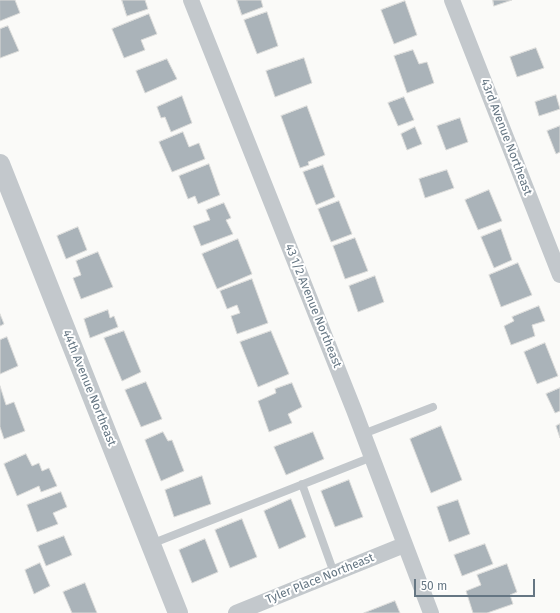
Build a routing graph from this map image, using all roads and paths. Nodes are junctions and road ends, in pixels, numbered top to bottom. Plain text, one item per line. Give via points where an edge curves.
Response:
1 (191, 0) edge
2 (452, 0) edge
3 (0, 164) edge
4 (560, 275) edge
5 (433, 406) dead end
6 (363, 434) junction
7 (372, 457) junction
8 (302, 484) junction
9 (151, 544) junction
10 (404, 545) junction
11 (334, 573) junction
12 (178, 613) edge
13 (236, 613) edge
14 (431, 613) edge

1 - 6 street, 43 1/2 Avenue Northeast
2 - 4 street, 43rd Avenue Northeast
3 - 9 street, 44th Avenue Northeast
5 - 6 lane
6 - 7 street, 43 1/2 Avenue Northeast
7 - 8 lane
7 - 10 street, 43 1/2 Avenue Northeast
8 - 9 lane
8 - 11 lane
9 - 12 street, 44th Avenue Northeast
10 - 11 street, Tyler Place Northeast
10 - 14 street, 43 1/2 Avenue Northeast
11 - 13 street, Tyler Place Northeast

